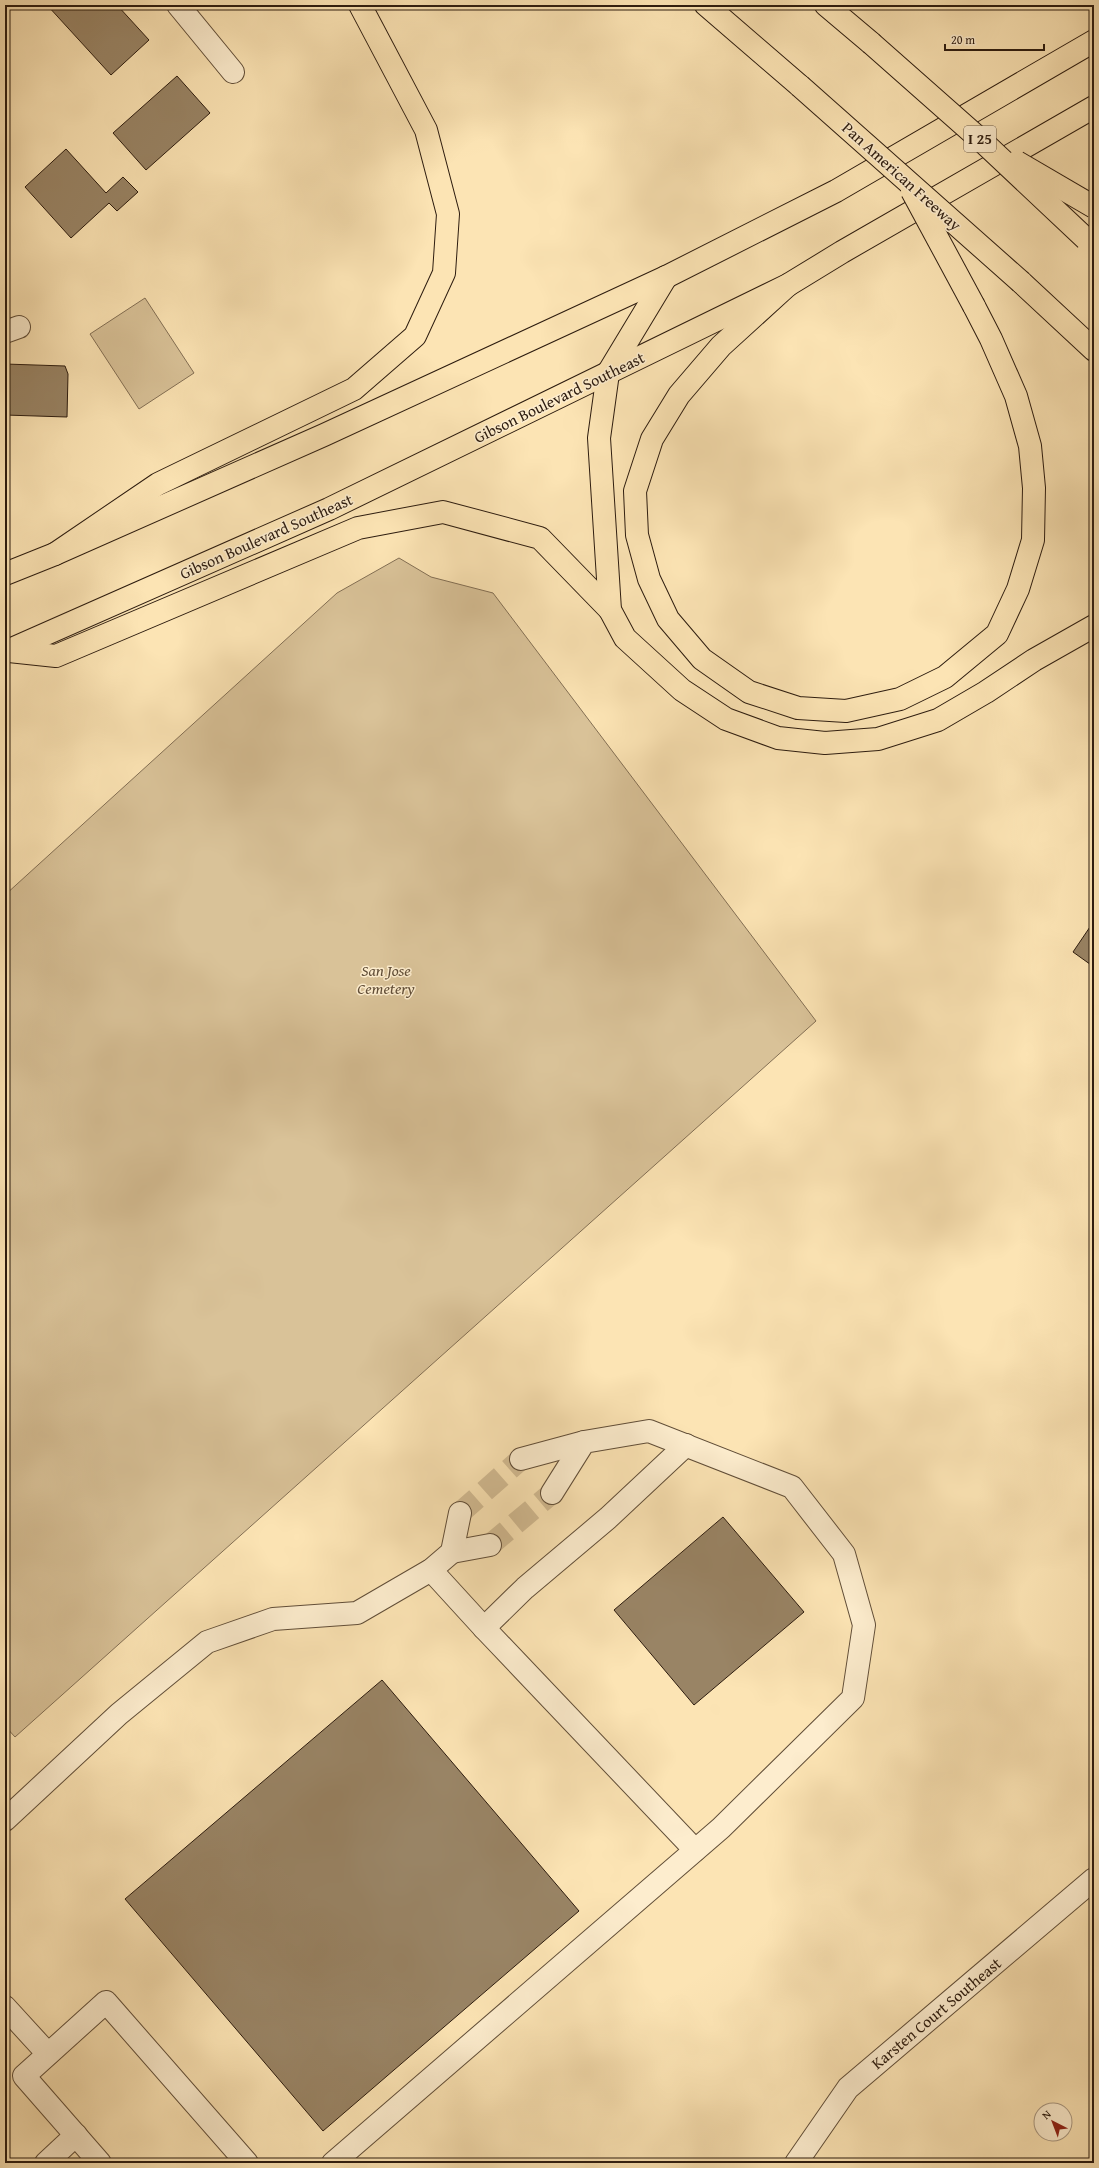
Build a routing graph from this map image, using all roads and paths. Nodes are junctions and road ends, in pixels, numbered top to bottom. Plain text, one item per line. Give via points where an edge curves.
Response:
1 (178, 5) edge
2 (360, 5) edge
3 (706, 5) edge
4 (826, 5) edge
5 (1094, 41) edge
6 (233, 72) dead end
7 (1094, 106) edge
8 (983, 142) junction
9 (905, 177) junction
10 (1094, 207) edge
11 (1090, 242) edge
12 (666, 277) junction
13 (788, 285) junction
14 (1094, 350) edge
15 (608, 373) junction
16 (55, 554) junction
17 (5, 574) edge
18 (610, 610) junction
19 (1094, 626) edge
20 (7, 652) edge
21 (584, 1442) junction
22 (686, 1446) junction
23 (521, 1460) tunnel mouth
24 (552, 1493) tunnel mouth
25 (460, 1513) tunnel mouth
26 (490, 1545) tunnel mouth
27 (452, 1552) junction
28 (432, 1570) junction
29 (484, 1628) junction
30 (5, 1820) edge
31 (695, 1850) junction
32 (1094, 1879) edge
33 (5, 2007) edge
34 (48, 2054) junction
35 (76, 2135) junction
36 (46, 2163) edge
37 (100, 2163) edge
38 (246, 2163) edge
39 (332, 2163) edge
40 (796, 2163) edge

1 - 6 street
2 - 16 main road via 426,130 448,214 444,273 415,336 354,389 158,484
3 - 9 main road, Pan American Freeway, bridge
4 - 8 main road, I 25, bridge
5 - 12 main road via 836,191
7 - 13 main road, Gibson Boulevard Southeast
8 - 10 main road, bridge
8 - 11 main road, I 25, bridge
9 - 13 main road, bridge via 991,339 1016,396 1030,446 1034,488 1033,540 1018,589 996,634 945,677 900,699 846,711 798,708 749,692 702,658 668,619 649,580 637,535 635,491 652,438 679,395 721,346
9 - 14 main road, Pan American Freeway, bridge
12 - 15 main road
12 - 16 main road via 324,435
13 - 15 main road, Gibson Boulevard Southeast
15 - 18 main road via 599,438
15 - 20 main road, Gibson Boulevard Southeast via 329,509
16 - 17 main road
18 - 19 main road via 626,638 682,690 726,719 778,738 825,743 878,738 938,720 1075,635
18 - 20 main road via 540,538 443,512 358,528 56,656
21 - 22 street via 649,1431
21 - 23 street
21 - 24 street
22 - 29 street via 608,1518 525,1588
22 - 31 street via 792,1487 844,1554 864,1625 853,1698 721,1828
25 - 27 street
26 - 27 street
27 - 28 street
28 - 29 street
28 - 30 street via 357,1613 273,1619 207,1642 119,1714
29 - 31 street
31 - 39 street
32 - 40 street, Karsten Court Southeast via 848,2088
33 - 34 street
34 - 35 street via 24,2076
34 - 38 street via 106,2002
35 - 36 street
35 - 37 street

